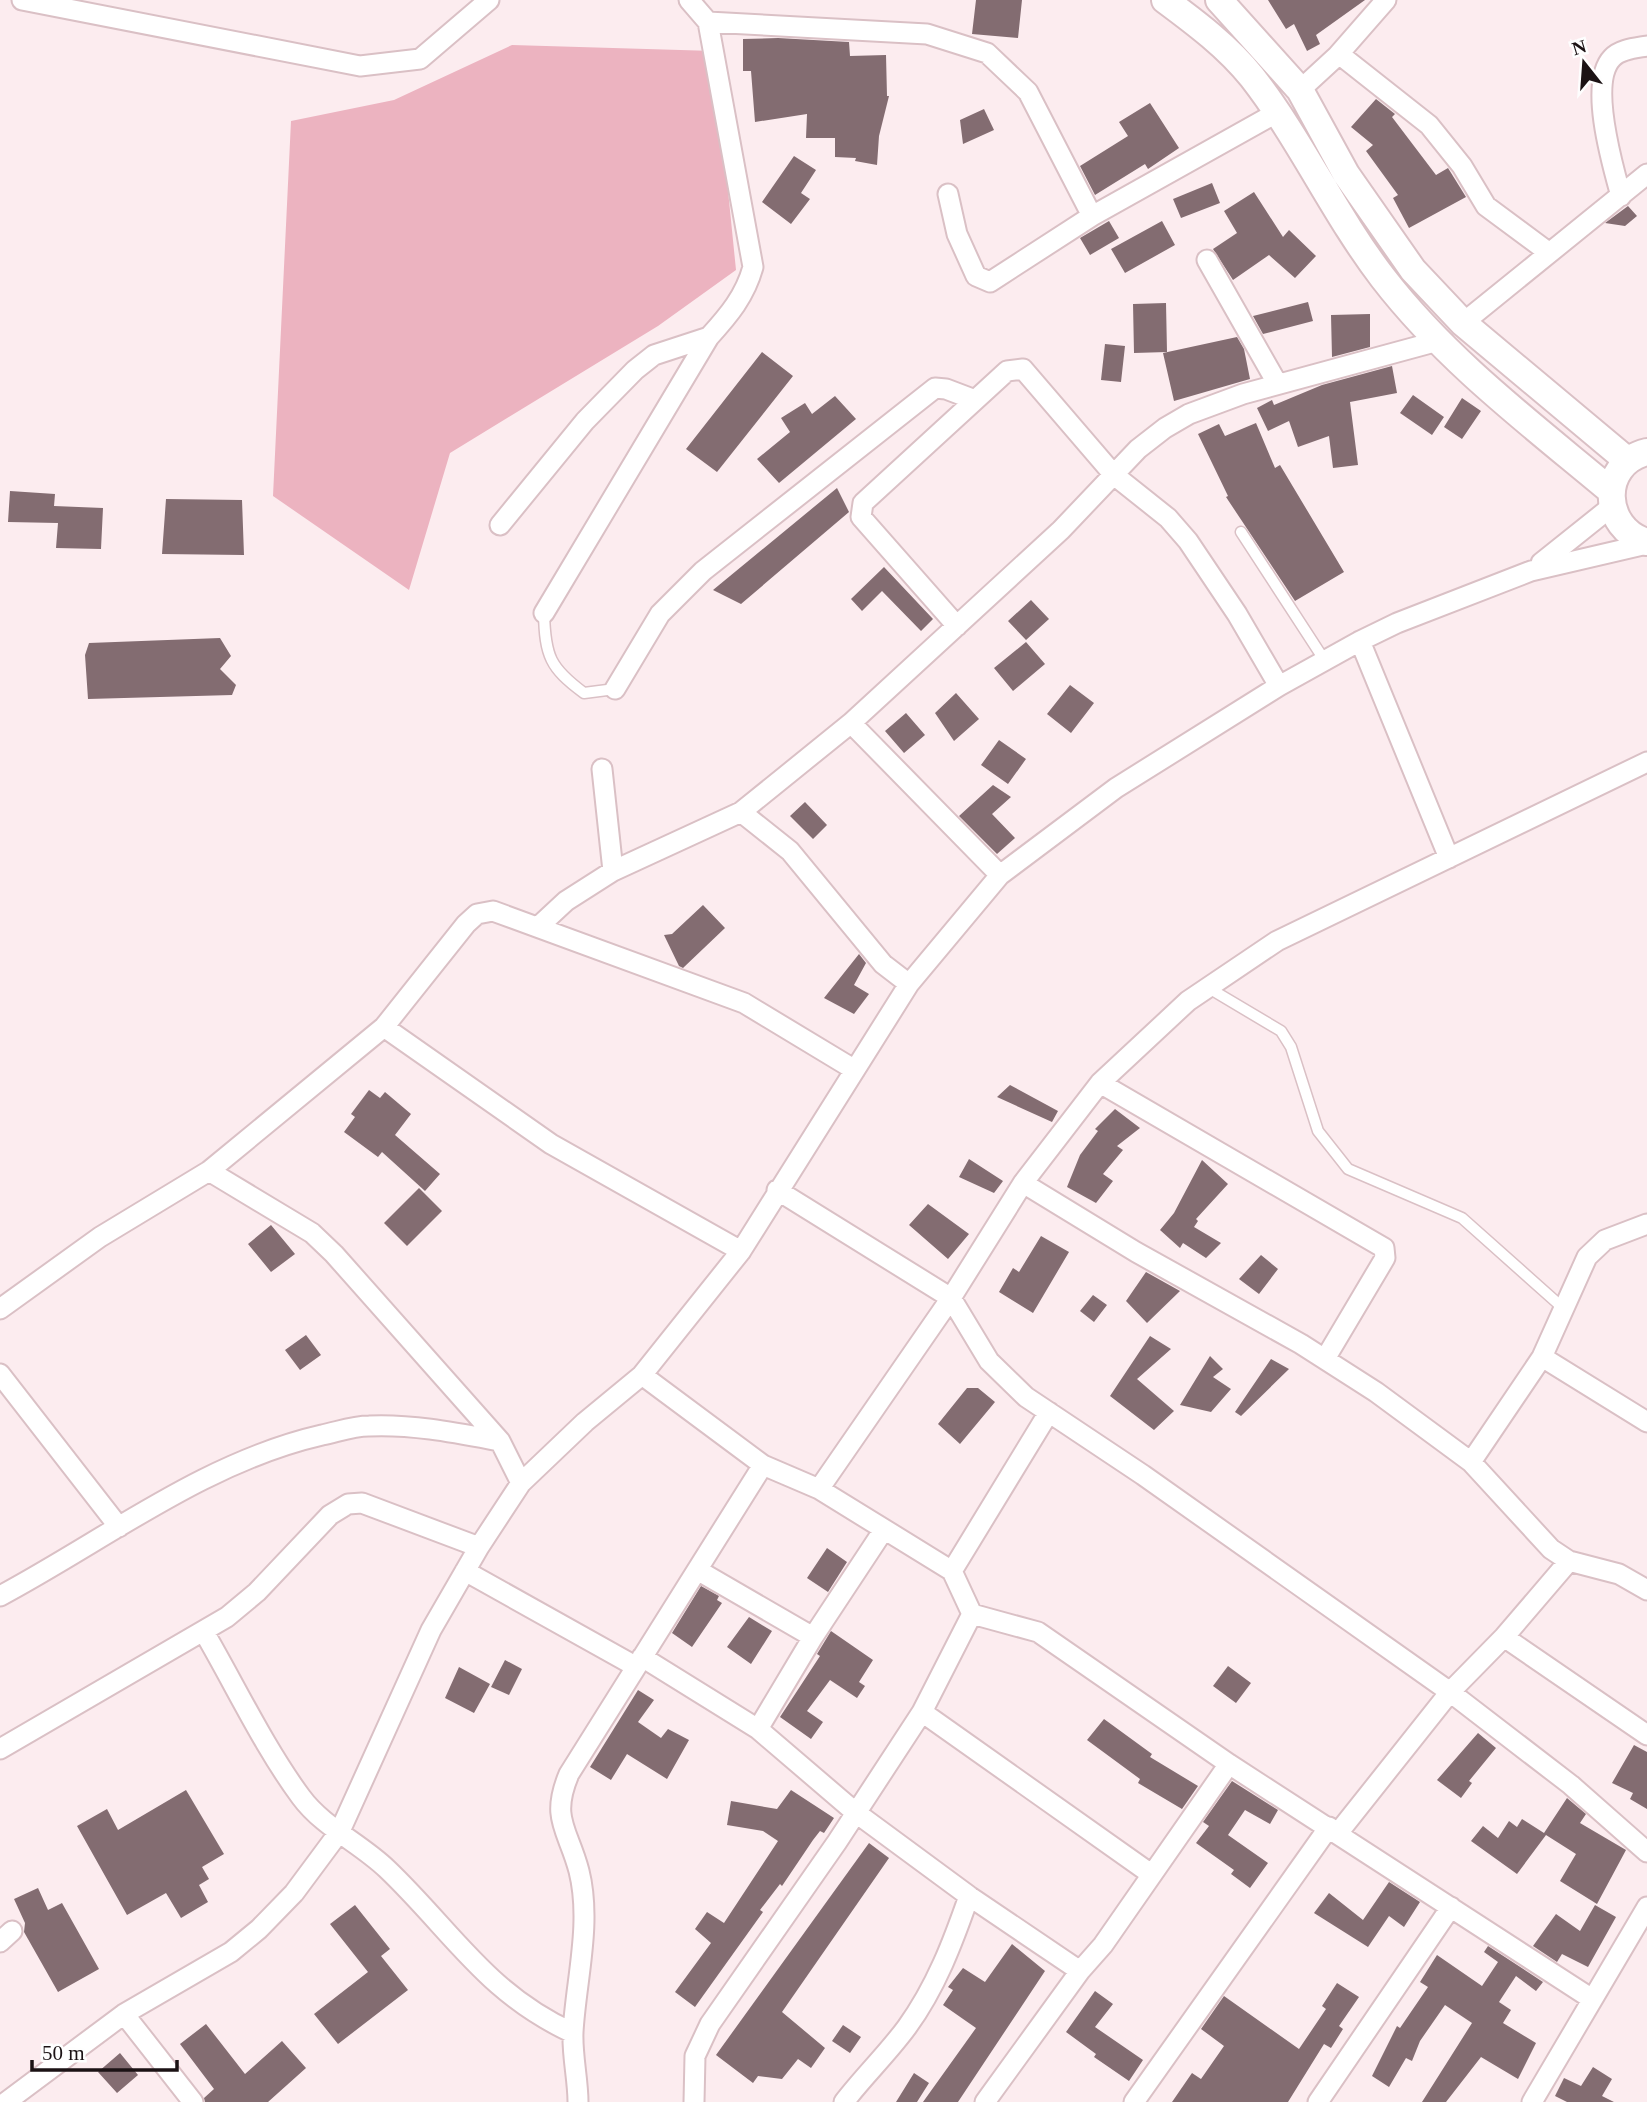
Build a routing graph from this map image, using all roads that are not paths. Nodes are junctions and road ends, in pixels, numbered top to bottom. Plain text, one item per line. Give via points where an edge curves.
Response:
1 (22, 0) edge
2 (489, 0) edge
3 (689, 0) edge
4 (1165, 0) edge
5 (1219, 0) edge
6 (1386, 0) edge
7 (708, 22) junction
8 (1647, 46) edge
9 (1339, 54) junction
10 (1300, 90) junction
11 (1276, 113) junction
12 (1647, 174) edge
13 (948, 194) dead end
14 (1621, 196) junction
15 (1092, 216) junction
16 (1548, 252) junction
17 (1207, 260) dead end
18 (1463, 323) junction
19 (709, 337) junction
20 (1438, 341) junction
21 (1277, 383) junction
22 (975, 400) junction
23 (1637, 456) edge
24 (1114, 475) junction
25 (1611, 499) junction
26 (500, 525) dead end
27 (1241, 532) dead end
28 (1647, 543) edge
29 (1531, 570) junction
30 (544, 613) joint
31 (957, 626) junction
32 (1360, 641) junction
33 (1325, 661) junction
34 (1279, 686) junction
35 (615, 689) joint
36 (851, 723) junction
37 (1647, 762) edge
38 (602, 769) dead end
39 (741, 813) junction
40 (1449, 858) junction
41 (613, 871) junction
42 (1000, 875) junction
43 (538, 927) junction
44 (909, 984) junction
45 (1207, 987) junction
46 (384, 1027) junction
47 (855, 1070) junction
48 (1100, 1083) junction
49 (209, 1171) junction
50 (1023, 1183) junction
51 (777, 1190) junction
52 (1647, 1224) edge
53 (741, 1251) junction
54 (951, 1298) junction
55 (1563, 1308) junction
56 (0, 1309) edge
57 (1542, 1357) junction
58 (1325, 1359) junction
59 (0, 1374) edge
60 (642, 1376) junction
61 (1049, 1412) junction
62 (1647, 1422) edge
63 (500, 1441) junction
64 (1471, 1462) junction
65 (763, 1465) junction
66 (522, 1483) junction
67 (819, 1489) junction
68 (118, 1527) junction
69 (883, 1531) junction
70 (479, 1547) junction
71 (1569, 1561) junction
72 (465, 1571) junction
73 (699, 1571) junction
74 (952, 1571) junction
75 (1647, 1590) edge
76 (0, 1595) edge
77 (972, 1614) junction
78 (204, 1632) junction
79 (813, 1637) junction
80 (1504, 1637) junction
81 (638, 1662) junction
82 (1450, 1692) junction
83 (922, 1712) junction
84 (758, 1729) junction
85 (1647, 1735) edge
86 (0, 1749) edge
87 (1229, 1764) junction
88 (855, 1812) junction
89 (1333, 1830) junction
90 (340, 1831) junction
91 (1647, 1853) edge
92 (1151, 1874) junction
93 (969, 1896) junction
94 (1647, 1907) edge
95 (1451, 1908) junction
96 (1080, 1970) junction
97 (1592, 1999) junction
98 (124, 2014) junction
99 (573, 2033) junction
100 (6, 2102) edge
101 (194, 2102) edge
102 (578, 2102) edge
103 (694, 2102) edge
104 (845, 2102) edge
105 (985, 2102) edge
106 (1134, 2102) edge
107 (1318, 2102) edge
108 (1532, 2102) edge

1 - 2 street via 360,66 420,59
3 - 7 street
4 - 11 main road via 1218,42 1252,77
5 - 10 main road
6 - 9 street
7 - 15 street via 927,34 987,53 1028,92
7 - 19 street via 753,267 734,310
8 - 14 street via 1619,52 1605,72 1605,134
9 - 10 street
9 - 16 street via 1429,125 1486,206
10 - 18 main road via 1382,229
11 - 15 street
11 - 20 main road via 1354,238
12 - 14 street
13 - 15 street via 957,234 976,276 990,282
14 - 16 street
16 - 18 street
17 - 21 street
18 - 23 main road
19 - 26 street via 654,355 635,370 585,421
19 - 30 street
20 - 21 street
20 - 25 main road
21 - 24 street via 1189,414 1138,449
22 - 24 street via 1007,371 1023,369
22 - 31 street via 860,510 861,517
22 - 35 street via 935,388 824,473 703,571 660,614
23 - 25 main road via 1614,480
24 - 31 street via 1062,530
24 - 34 street via 1168,518 1188,541
25 - 28 main road via 1617,521 1627,533
25 - 29 street via 1578,537
27 - 33 lane
28 - 29 street
29 - 32 street
30 - 35 lane via 545,642 558,674 584,693
31 - 36 street
32 - 33 street
32 - 40 street
33 - 34 street
34 - 42 street via 1116,788
36 - 39 street
36 - 42 street
37 - 40 street
38 - 41 street
39 - 41 street
39 - 44 street via 790,851 884,964
40 - 45 street via 1277,941
41 - 43 street via 566,901
42 - 44 street
43 - 46 street via 493,911 478,914
43 - 47 street via 744,1003
44 - 47 street
45 - 48 street
45 - 55 lane via 1281,1031 1291,1047 1318,1130 1348,1169 1462,1218
46 - 49 street
46 - 53 street via 551,1144
47 - 51 street
48 - 50 street
48 - 58 street via 1384,1248 1385,1258
49 - 56 street via 100,1237
49 - 63 street via 312,1233
50 - 54 street
50 - 58 street
51 - 53 street
51 - 54 street
52 - 55 street via 1619,1233 1595,1248
53 - 60 street
54 - 61 street via 1007,1382
54 - 67 street
55 - 57 street
57 - 62 street
57 - 64 street
58 - 64 street
59 - 68 street
60 - 65 street
60 - 66 street via 585,1422
61 - 74 street
61 - 82 street
63 - 66 street
63 - 68 street via 392,1425 297,1441 236,1464
64 - 71 street via 1535,1535
65 - 67 street
65 - 73 street
66 - 70 street
67 - 69 street
68 - 76 street
69 - 74 street
69 - 79 street
70 - 72 street
70 - 78 street via 362,1503 348,1504 330,1515 257,1592
71 - 75 street via 1619,1574
71 - 80 street
72 - 81 street
72 - 90 street via 431,1630
73 - 79 street
73 - 81 street
74 - 77 street
77 - 83 street
77 - 87 street via 1038,1632
78 - 86 street
78 - 90 street via 300,1795 323,1821
79 - 84 street
80 - 82 street
80 - 85 street
81 - 84 street
81 - 99 street via 559,1797 561,1822 580,1874 584,1910
82 - 89 street
82 - 91 street via 1571,1785
83 - 88 street
83 - 92 street
84 - 88 street
87 - 89 street
87 - 92 street
88 - 93 street
88 - 103 street via 710,2024 695,2056
89 - 95 street
89 - 106 street
90 - 98 street via 294,1893 260,1929 231,1952
90 - 99 street via 386,1869 499,1988 537,2017
92 - 96 street
93 - 96 street
93 - 104 street via 931,1988 907,2027
94 - 97 street
95 - 97 street
95 - 107 street
96 - 105 street
97 - 108 street
98 - 100 street
98 - 101 street
99 - 102 street

